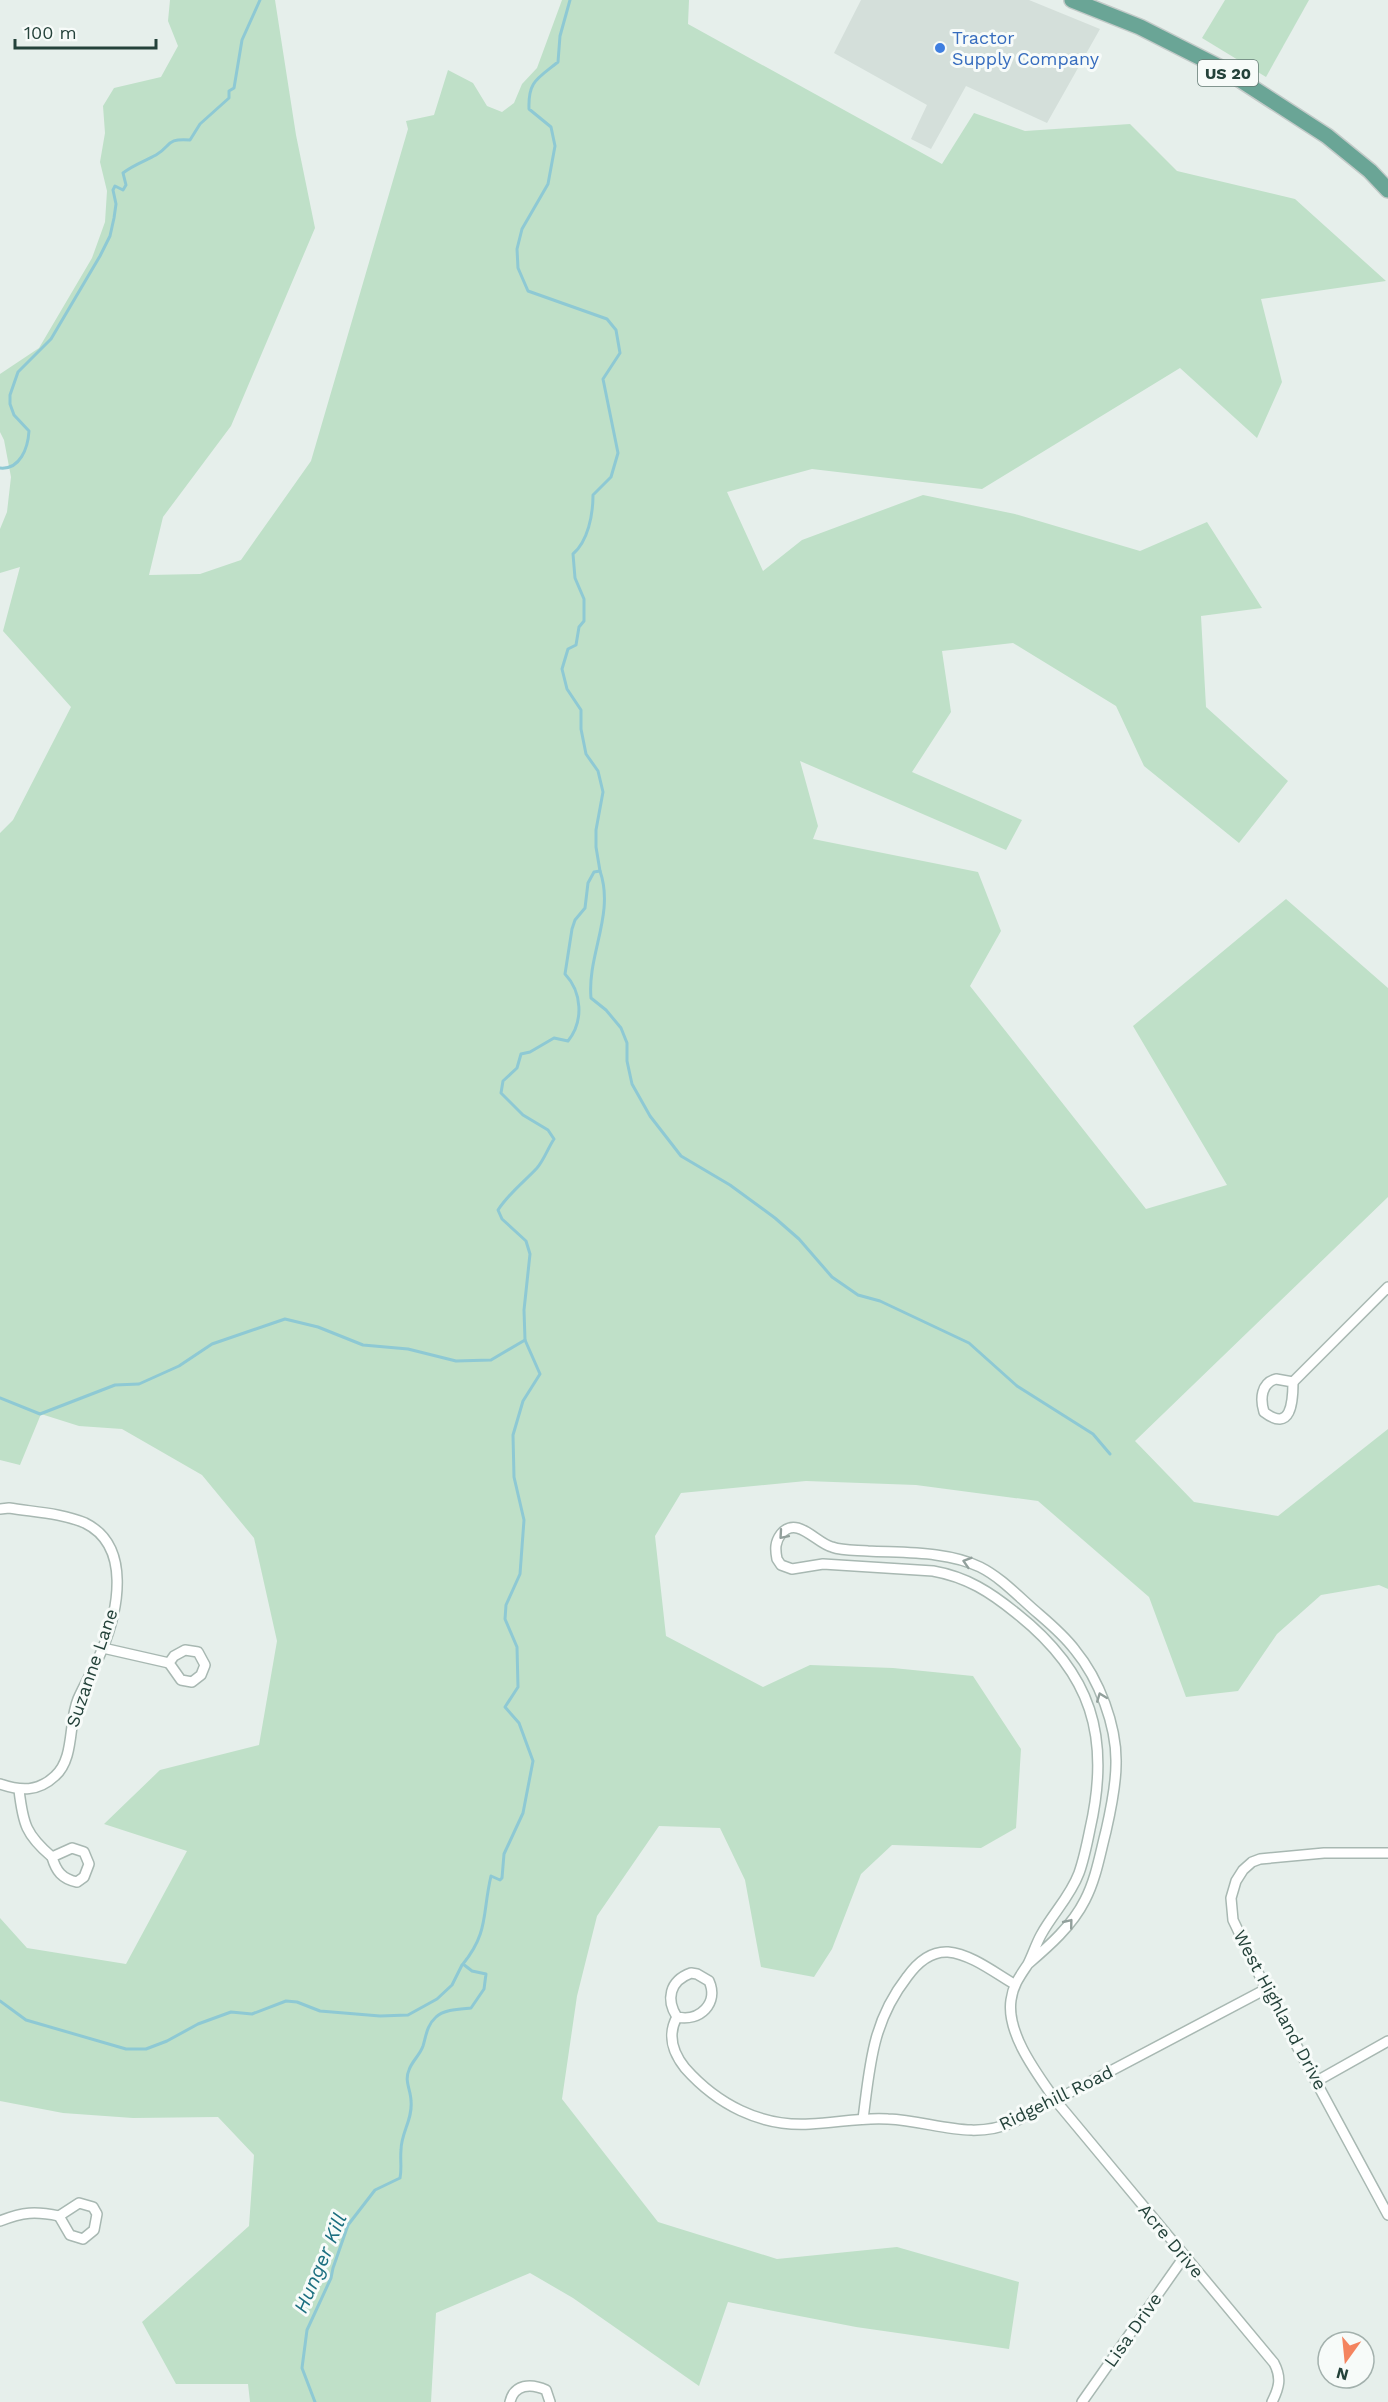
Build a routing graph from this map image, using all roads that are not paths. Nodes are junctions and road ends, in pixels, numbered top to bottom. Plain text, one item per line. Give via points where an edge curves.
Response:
1 (1072, 0) edge
2 (1388, 190) edge
3 (1388, 1287) edge
4 (1293, 1382) junction
5 (0, 1509) edge
6 (922, 1555) junction
7 (923, 1571) junction
8 (1035, 1610) junction
9 (1024, 1619) junction
10 (103, 1648) junction
11 (169, 1663) dead end
12 (1110, 1726) junction
13 (1096, 1727) junction
14 (0, 1784) edge
15 (19, 1790) junction
16 (1388, 1853) edge
17 (52, 1857) dead end
18 (1079, 1873) junction
19 (1094, 1878) junction
20 (1028, 1964) junction
21 (1014, 1984) junction
22 (1266, 1989) junction
23 (677, 2018) junction
24 (1388, 2042) edge
25 (1317, 2081) junction
26 (1056, 2101) junction
27 (863, 2119) junction
28 (1388, 2215) edge
29 (59, 2216) junction
30 (0, 2221) edge
31 (1184, 2257) junction
32 (510, 2402) edge
33 (550, 2402) edge
34 (1082, 2402) edge
35 (1272, 2402) edge

1 - 2 main road, US 20 via 1140,27 1225,70 1328,136
3 - 4 street
4 - 4 street via 1271,1380 1265,1386 1261,1397 1264,1412 1271,1417 1285,1417 1293,1405
5 - 10 street, Suzanne Lane via 68,1518 85,1523 105,1539 114,1553 117,1583
6 - 7 street
6 -> 7 street via 832,1547 795,1527 784,1530 775,1550 781,1565 792,1569 823,1564
8 -> 6 street via 978,1566
7 - 9 street via 950,1574 978,1585
8 - 9 street
12 -> 8 street via 1086,1665
9 - 13 street via 1071,1670
10 - 11 street
10 - 15 street, Suzanne Lane via 74,1711 61,1769 39,1787
12 - 13 street
12 - 19 street via 1115,1784
13 - 18 street via 1097,1792
14 - 15 street
15 - 17 street via 26,1830
16 - 22 street, West Highland Drive via 1273,1856 1252,1862 1243,1870 1236,1881 1230,1908 1239,1936
18 - 19 street
18 - 20 street
20 -> 19 street via 1053,1942 1077,1912
20 - 21 street
21 - 26 street, Acre Drive via 1010,2009 1015,2033
21 - 27 street via 950,1952 924,1959 899,1988 880,2021 871,2054
22 - 25 street, West Highland Drive
22 - 26 street, Ridgehill Road
23 - 23 street, Ridgehill Road via 696,2016 711,2003 711,1986 704,1977 691,1973 674,1985 670,2007
23 - 27 street, Ridgehill Road via 672,2042 680,2061 699,2083 738,2110 794,2124
24 - 25 street
25 - 28 street, West Highland Drive
26 - 27 street, Ridgehill Road via 1003,2127 985,2131
26 - 31 street, Acre Drive
29 - 29 street via 79,2203 93,2207 97,2214 94,2230 83,2239 70,2235
29 - 30 street via 35,2211
31 - 34 street, Lisa Drive
31 - 35 street, Acre Drive via 1274,2363 1280,2373
32 - 33 street via 518,2388 528,2385 546,2390

